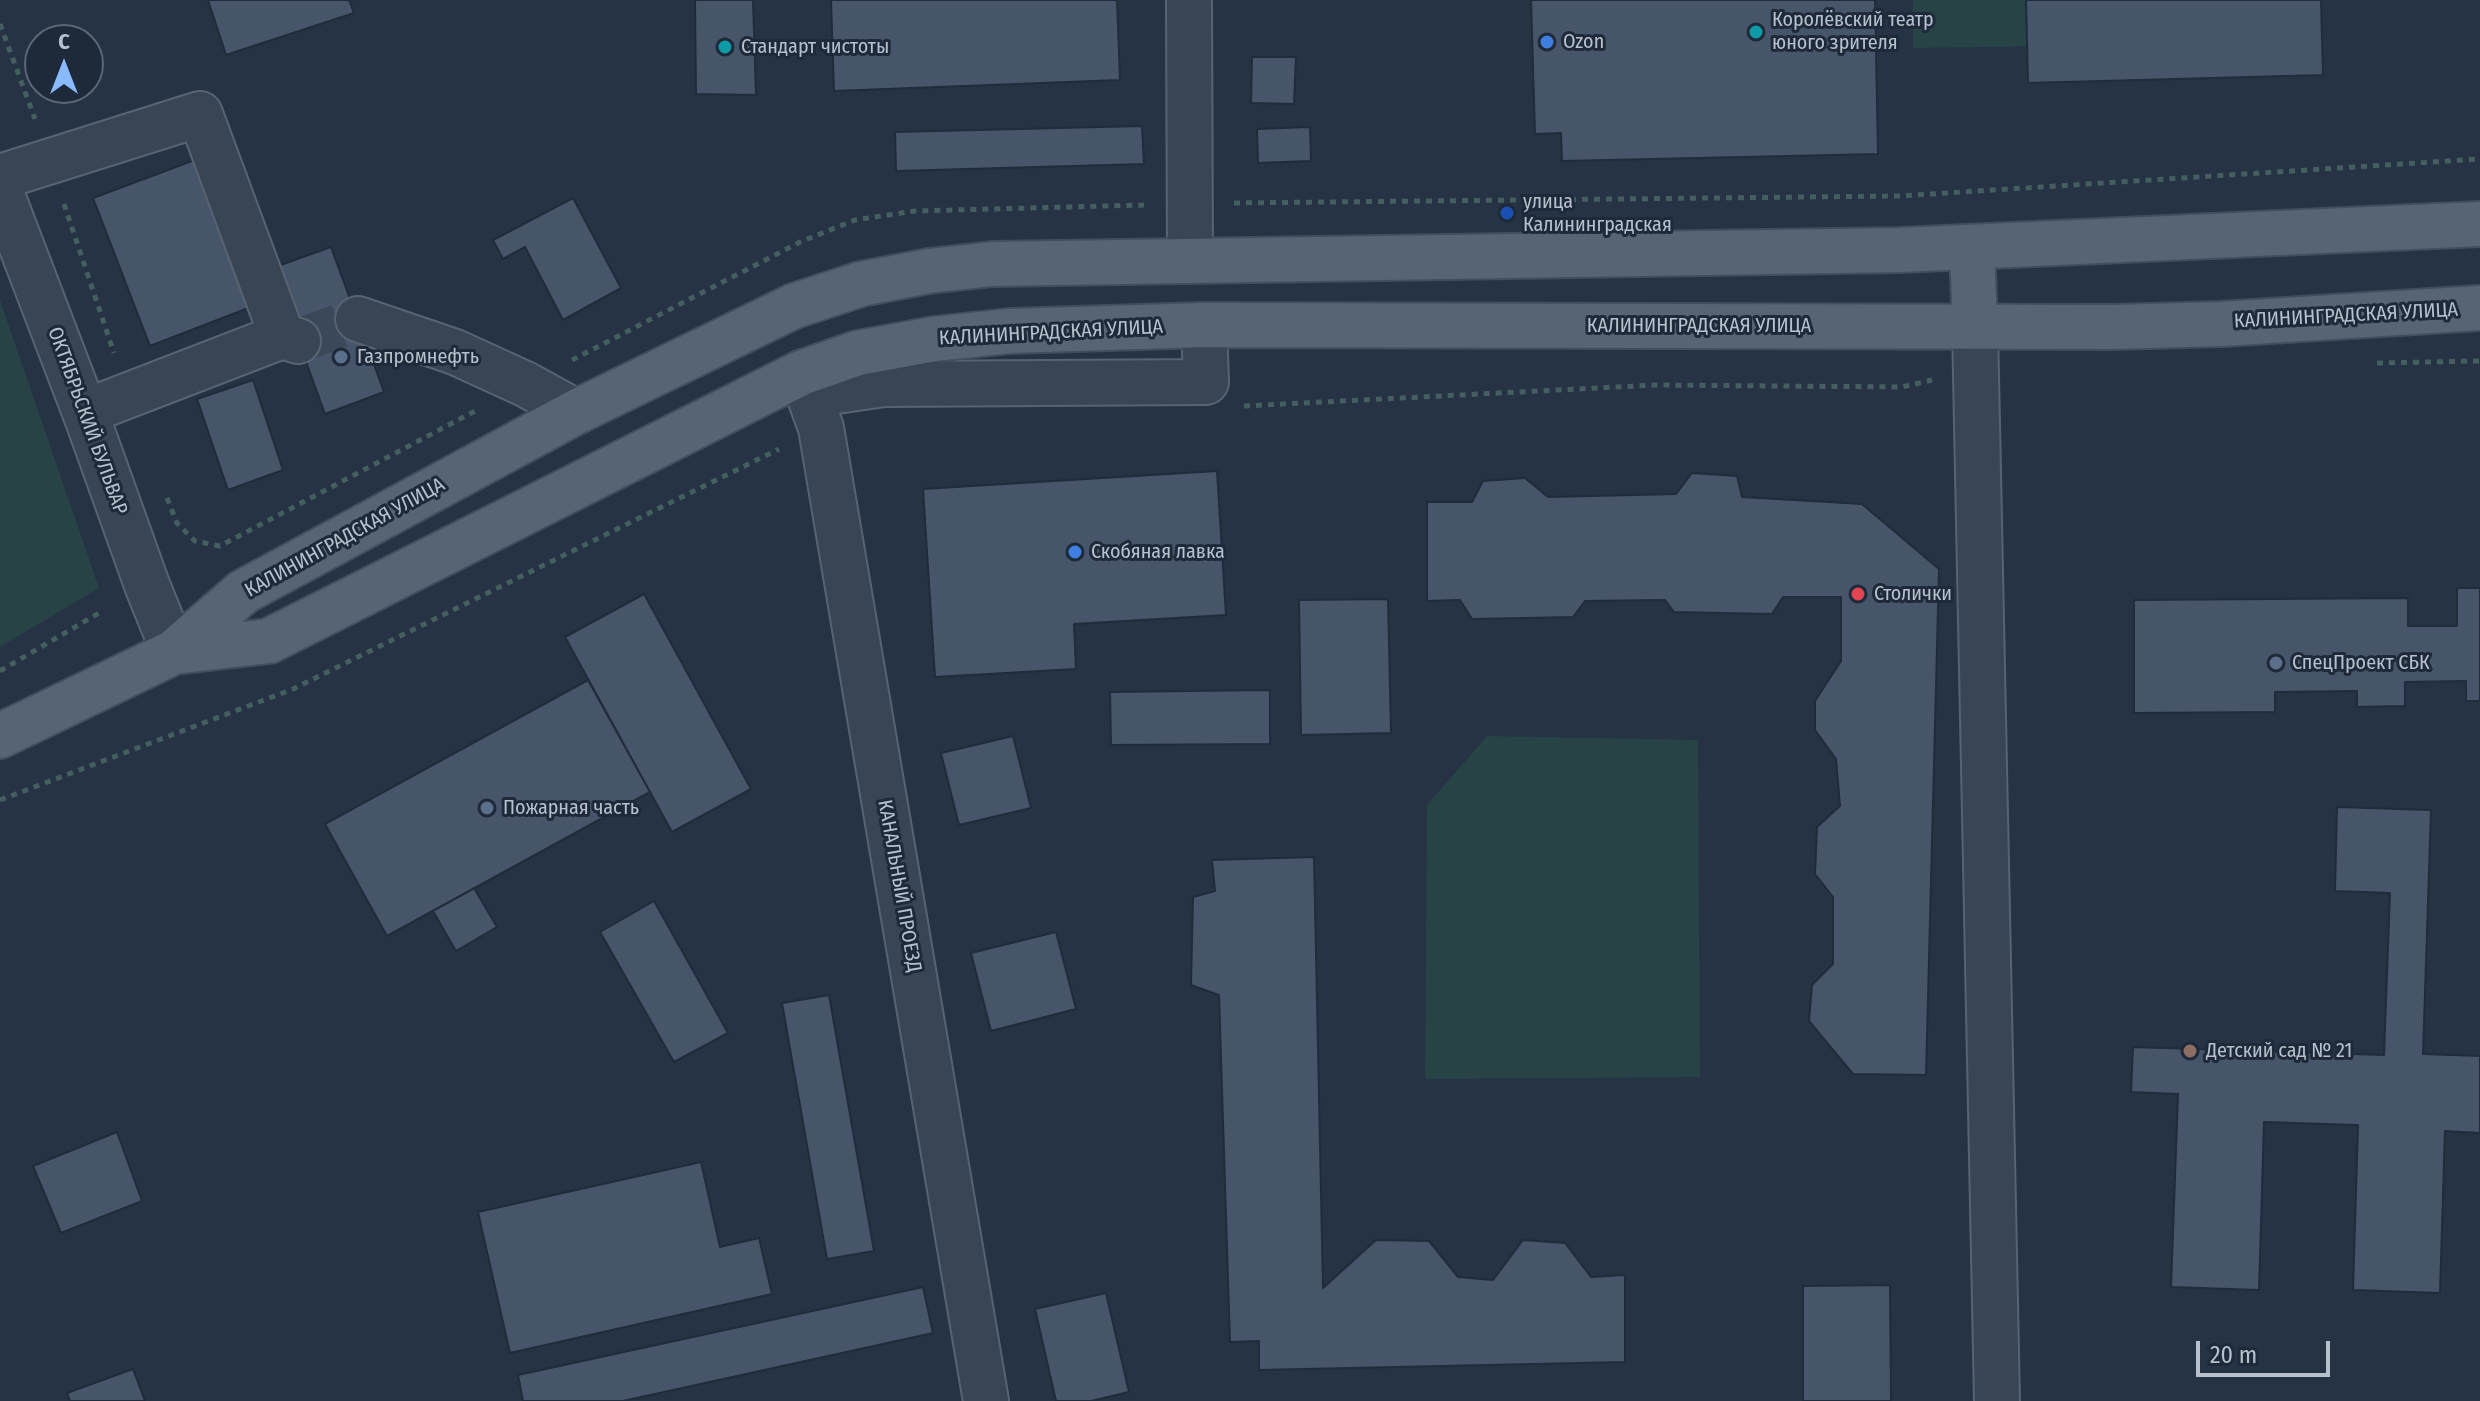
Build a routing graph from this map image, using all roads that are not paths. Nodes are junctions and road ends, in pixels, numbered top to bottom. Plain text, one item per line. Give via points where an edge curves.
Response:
1 (1189, 0) edge
2 (0, 177) edge
3 (0, 190) edge
4 (2480, 224) edge
5 (1972, 247) junction
6 (1190, 260) junction
7 (2480, 308) edge
8 (358, 319) tunnel mouth
9 (1975, 327) junction
10 (811, 399) junction
11 (85, 412) junction
12 (576, 412) junction
13 (174, 652) junction
14 (0, 736) edge
15 (986, 1401) edge
16 (1997, 1401) edge

1 - 6 street
2 - 11 street via 200,114 290,338
3 - 11 street, ОКТЯБРЬСКИЙ БУЛЬВАР
4 - 5 main road, КАЛИНИНГРАДСКАЯ УЛИЦА
5 - 6 main road, КАЛИНИНГРАДСКАЯ УЛИЦА
5 - 9 main road
6 - 12 main road, КАЛИНИНГРАДСКАЯ УЛИЦА via 992,264 861,284 794,306
7 - 9 main road, КАЛИНИНГРАДСКАЯ УЛИЦА via 2221,324
8 - 12 street via 455,352
9 - 10 main road, КАЛИНИНГРАДСКАЯ УЛИЦА via 1204,325 1010,331 858,353
9 - 16 street
10 - 13 main road, КАЛИНИНГРАДСКАЯ УЛИЦА via 269,641
10 - 15 street, КАНАЛЬНЫЙ ПРОЕЗД
11 - 13 street, ОКТЯБРЬСКИЙ БУЛЬВАР
12 - 13 main road, КАЛИНИНГРАДСКАЯ УЛИЦА via 243,592
13 - 14 main road

